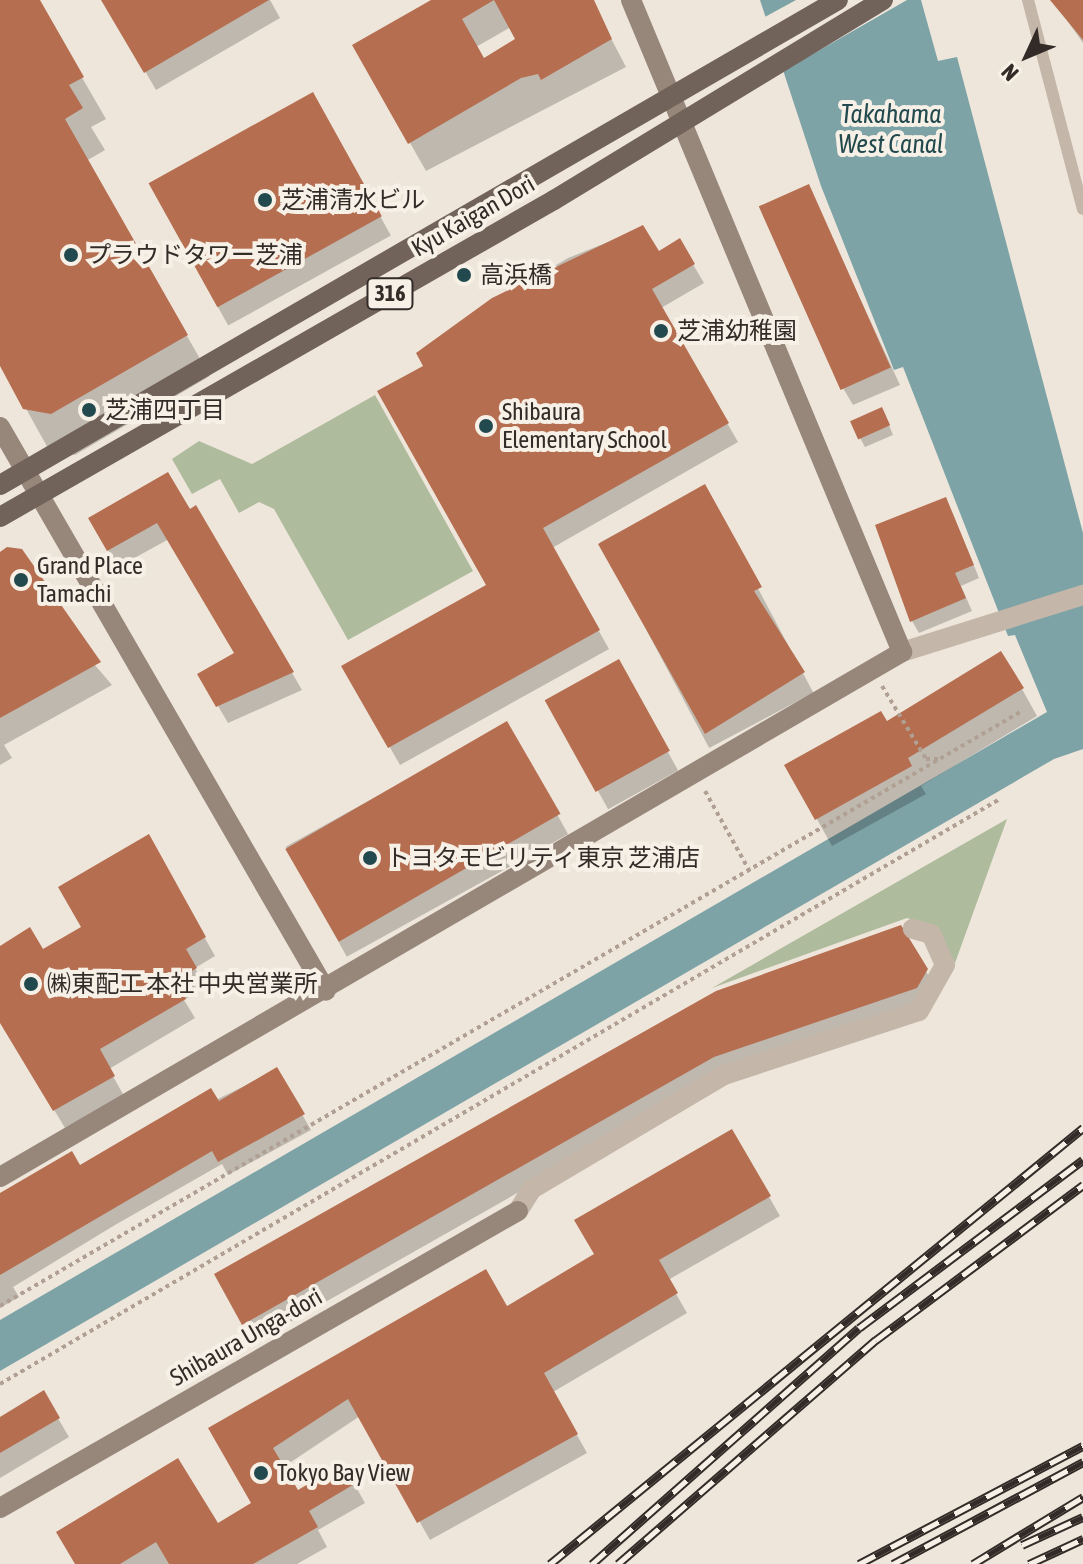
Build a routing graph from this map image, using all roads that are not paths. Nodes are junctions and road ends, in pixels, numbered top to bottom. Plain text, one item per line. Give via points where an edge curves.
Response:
1 (631, 0) edge
2 (838, 0) edge
3 (883, 0) edge
4 (1028, 0) edge
5 (671, 96) junction
6 (677, 123) junction
7 (1083, 209) edge
8 (0, 427) edge
9 (25, 470) junction
10 (0, 485) edge
11 (39, 494) junction
12 (0, 517) edge
13 (1083, 595) edge
14 (902, 652) junction
15 (913, 929) dead end
16 (326, 991) junction
17 (0, 1177) edge
18 (0, 1508) edge

1 - 5 street
2 - 5 main road, Kyu Kaigan Dori / 316
3 - 6 main road, Kyu Kaigan Dori / 316
4 - 7 lane
5 - 6 street
5 - 9 main road, Kyu Kaigan Dori / 316
6 - 11 main road, Kyu Kaigan Dori / 316
6 - 14 street
8 - 9 street
9 - 10 main road, Kyu Kaigan Dori / 316
9 - 11 street
11 - 12 main road, Kyu Kaigan Dori / 316
11 - 16 street
13 - 14 street
14 - 16 street
15 - 18 street, Shibaura Unga-dori via 931,934 945,965 919,1011 724,1075 532,1189 518,1211
16 - 17 street

